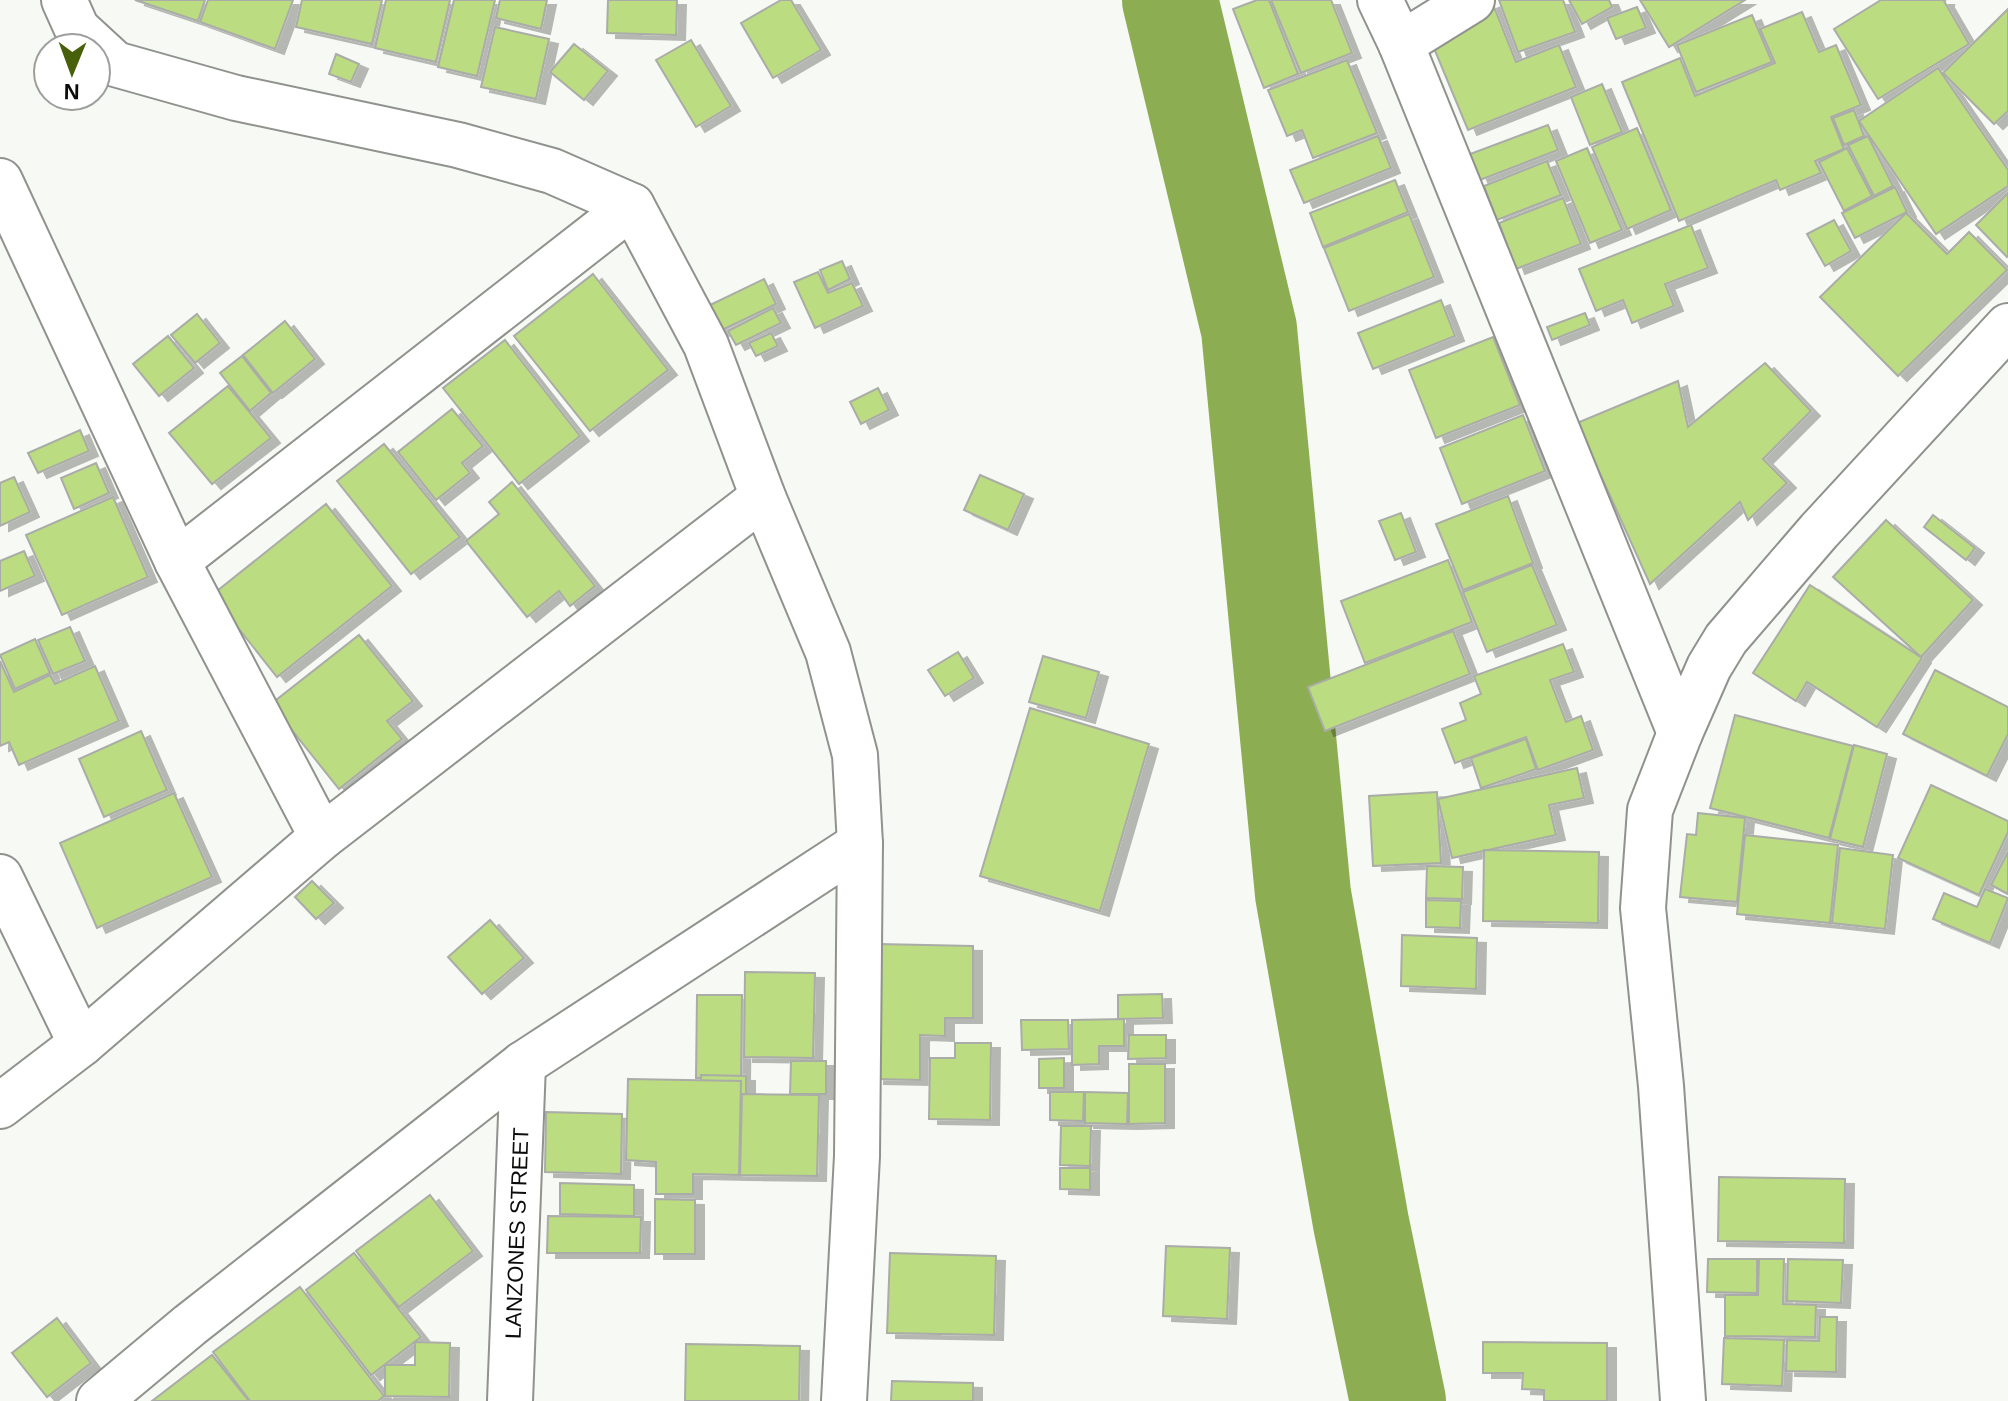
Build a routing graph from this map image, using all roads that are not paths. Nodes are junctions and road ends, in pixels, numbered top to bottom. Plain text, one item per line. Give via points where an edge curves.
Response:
1 (64, 0) edge
2 (1380, 0) edge
3 (1472, 0) edge
4 (1401, 44) junction
5 (0, 181) edge
6 (632, 206) junction
7 (2008, 326) edge
8 (763, 497) junction
9 (177, 561) junction
10 (1680, 733) junction
11 (322, 837) junction
12 (860, 844) junction
13 (0, 877) edge
14 (81, 1044) junction
15 (523, 1064) junction
16 (0, 1106) edge
17 (99, 1401) edge
18 (510, 1401) edge
19 (844, 1401) edge
20 (1683, 1401) edge

1 - 6 street via 77,29 115,64 236,98 458,145 552,171
2 - 4 street
3 - 4 street
4 - 10 street
5 - 9 street
6 - 8 street via 706,345
6 - 9 street
7 - 10 street via 1726,639
8 - 11 street
8 - 12 street via 828,652 855,755
9 - 11 street
10 - 20 street via 1650,810 1643,908
11 - 14 street
12 - 15 street
12 - 19 street via 857,1156
13 - 14 street
14 - 16 street
15 - 17 street
15 - 18 street, LANZONES STREET

